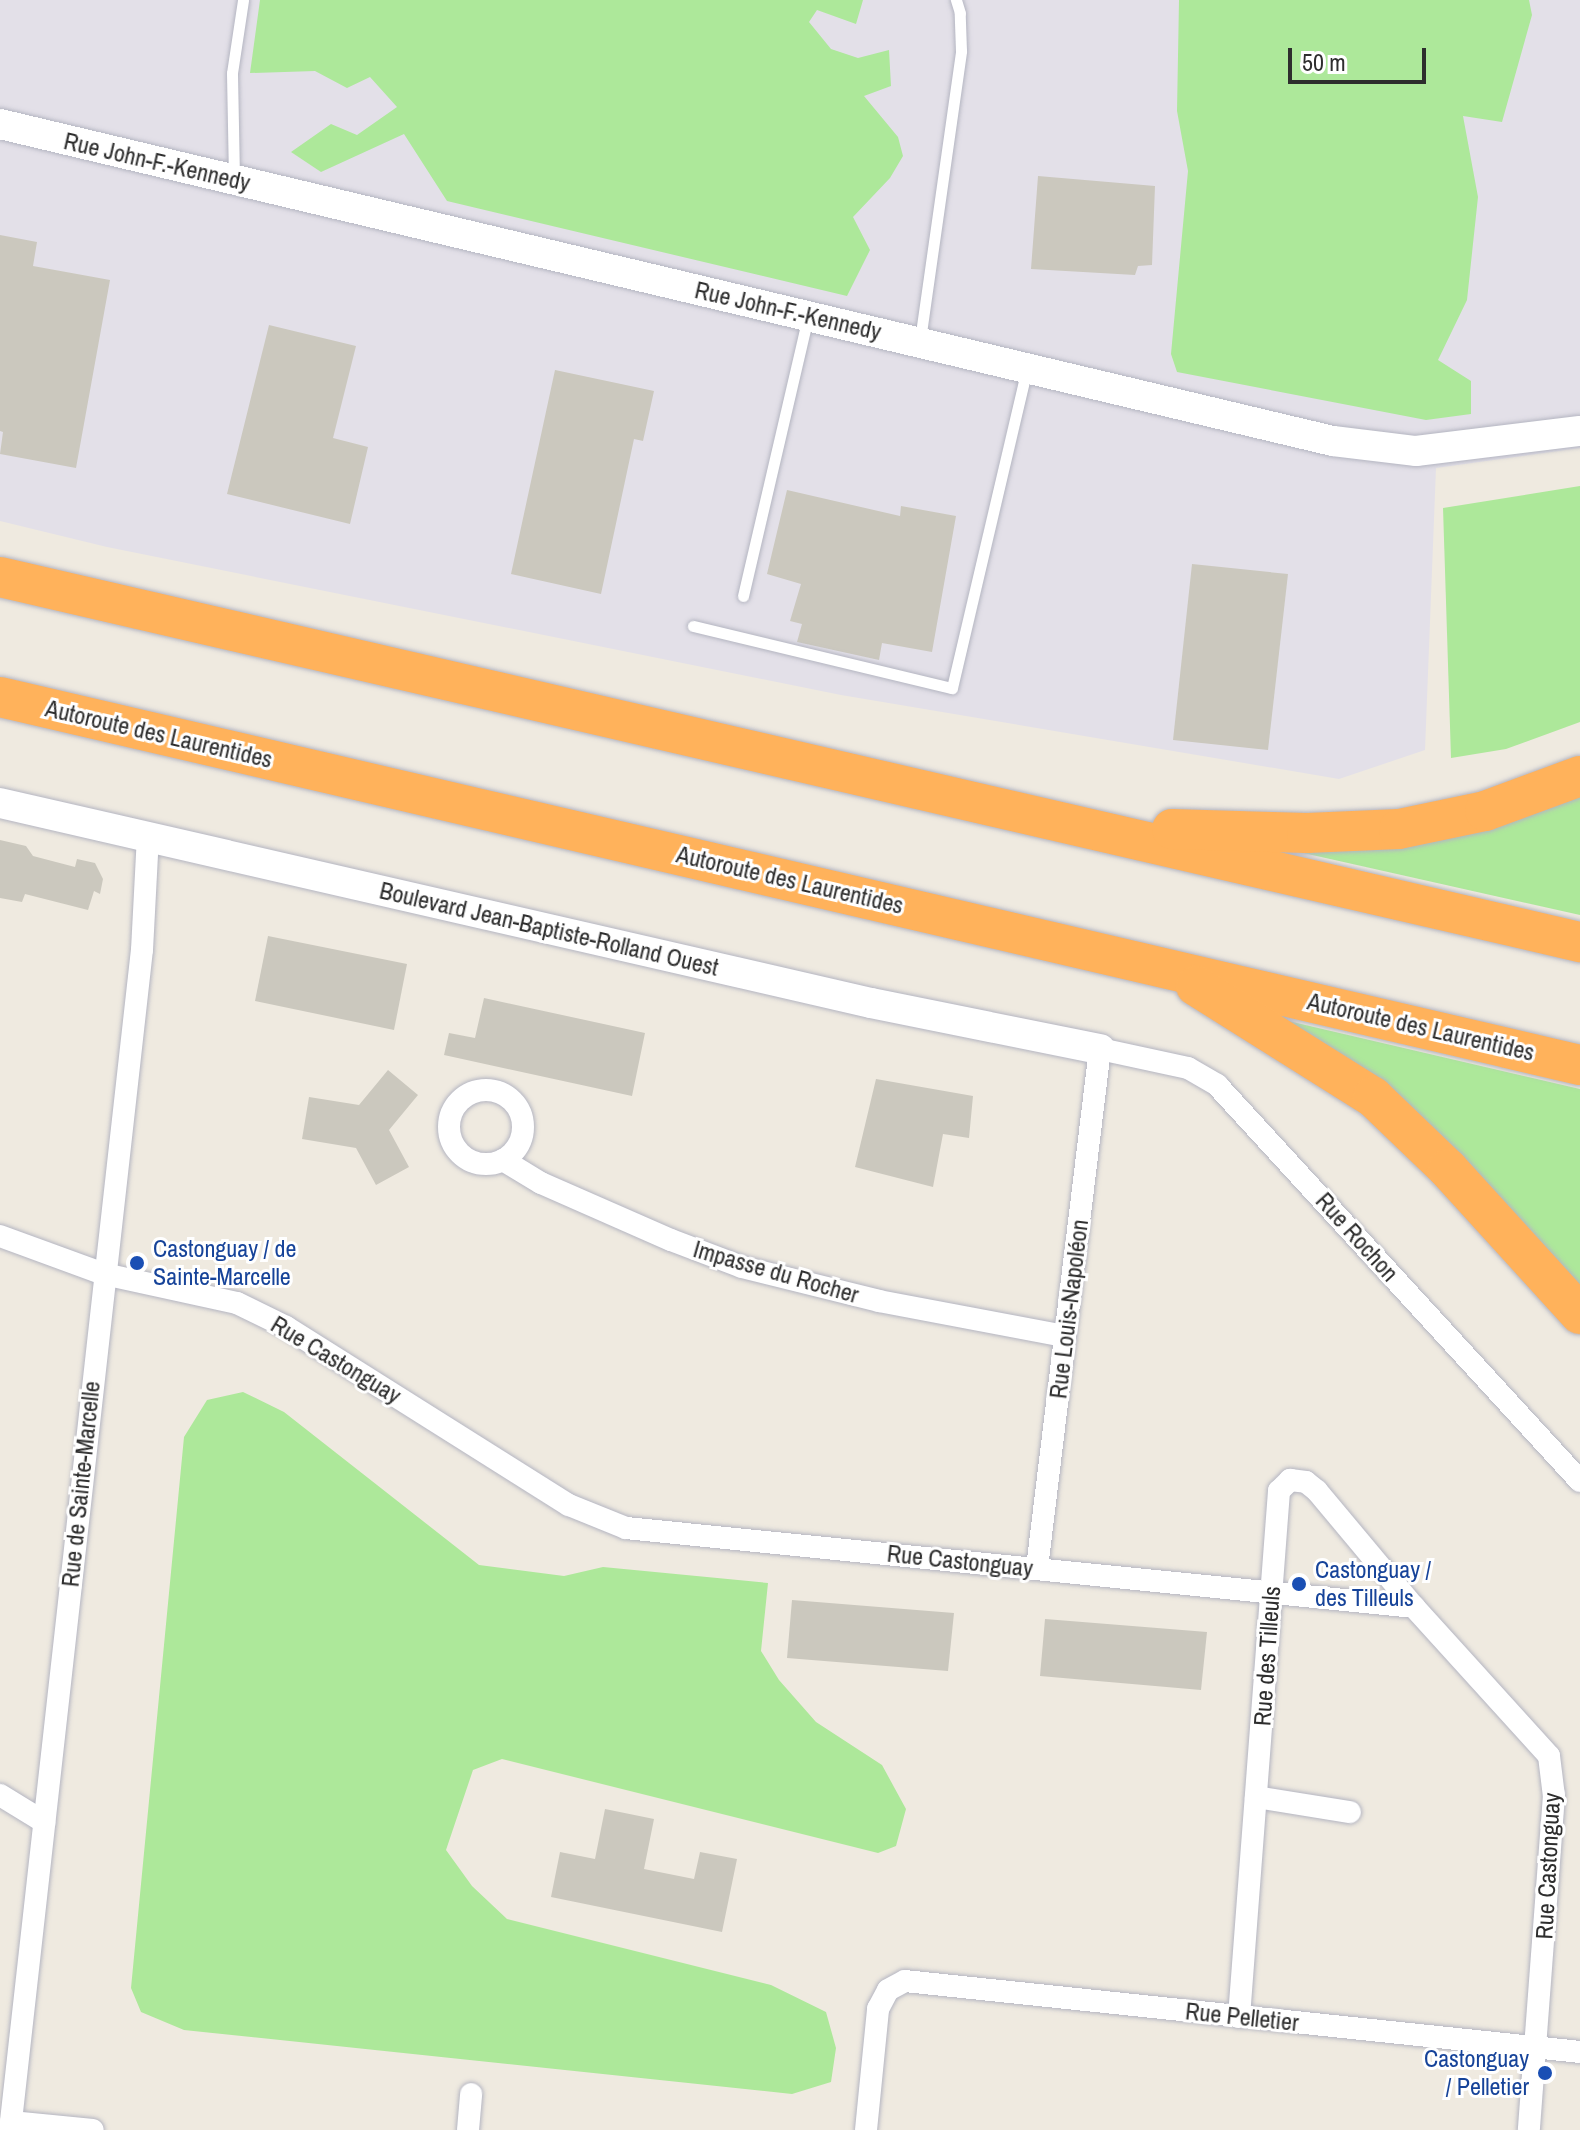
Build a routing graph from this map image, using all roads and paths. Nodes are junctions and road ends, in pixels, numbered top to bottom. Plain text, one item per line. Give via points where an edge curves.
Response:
1 (243, 0) edge
2 (956, 0) edge
3 (0, 124) edge
4 (234, 180) junction
5 (808, 316) junction
6 (920, 343) junction
7 (1027, 368) junction
8 (1580, 431) edge
9 (0, 577) edge
10 (743, 596) dead end
11 (693, 626) dead end
12 (0, 697) edge
13 (1580, 776) edge
14 (0, 803) edge
15 (1084, 827) junction
16 (148, 837) junction
17 (1580, 942) edge
18 (1166, 967) junction
19 (1100, 1049) junction
20 (1580, 1065) edge
21 (503, 1160) dead end
22 (0, 1236) edge
23 (104, 1274) junction
24 (1580, 1314) edge
25 (1065, 1336) junction
26 (1580, 1481) edge
27 (1037, 1568) junction
28 (1271, 1593) junction
29 (1414, 1607) junction
30 (0, 1795) edge
31 (1256, 1797) junction
32 (1350, 1812) dead end
33 (44, 1822) junction
34 (1239, 2017) junction
35 (1537, 2046) junction
36 (1580, 2052) edge
37 (471, 2094) dead end
38 (10, 2126) edge
39 (93, 2130) edge
40 (468, 2130) edge
41 (866, 2130) edge
42 (1529, 2130) edge

1 - 4 lane via 232,73
2 - 6 lane via 961,51
3 - 4 street, Rue John-F.-Kennedy
4 - 5 street, Rue John-F.-Kennedy
5 - 6 street, Rue John-F.-Kennedy
5 - 10 lane
6 - 7 street, Rue John-F.-Kennedy
7 - 8 street, Rue John-F.-Kennedy via 1333,441 1416,451
7 - 11 lane via 952,688
9 - 15 highway
12 - 18 highway, Autoroute des Laurentides
13 - 15 highway via 1485,811 1399,829 1281,833
14 - 16 street, Boulevard Jean-Baptiste-Rolland Ouest
15 - 17 highway
16 - 19 street, Boulevard Jean-Baptiste-Rolland Ouest via 871,1003
16 - 23 street, Rue de Sainte-Marcelle via 142,950
18 - 20 highway, Autoroute des Laurentides
18 - 24 highway via 1373,1097 1448,1169
19 - 25 street, Rue Louis-Napoléon
19 - 26 street, Rue Rochon via 1188,1068 1217,1085
21 - 25 street, Impasse du Rocher via 541,1183 742,1267 879,1301
22 - 23 street, Rue Castonguay
23 - 27 street, Rue Castonguay via 237,1303 286,1327 569,1505 626,1528
23 - 33 street, Rue de Sainte-Marcelle
25 - 27 street, Rue Louis-Napoléon
27 - 28 street, Rue Castonguay
28 - 29 street, Rue Castonguay
28 - 29 street, Rue des Tilleuls via 1279,1491 1290,1480 1306,1482 1317,1491
28 - 31 street, Rue des Tilleuls
29 - 35 street, Rue Castonguay via 1549,1756 1554,1795
30 - 33 street
31 - 32 street
31 - 34 street, Rue des Tilleuls
33 - 38 street, Rue de Sainte-Marcelle
34 - 35 street, Rue Pelletier
34 - 41 street, Rue Pelletier via 905,1981 888,1990 878,2009
35 - 36 street, Rue Pelletier
35 - 42 street, Rue Castonguay
37 - 40 street
38 - 39 street

